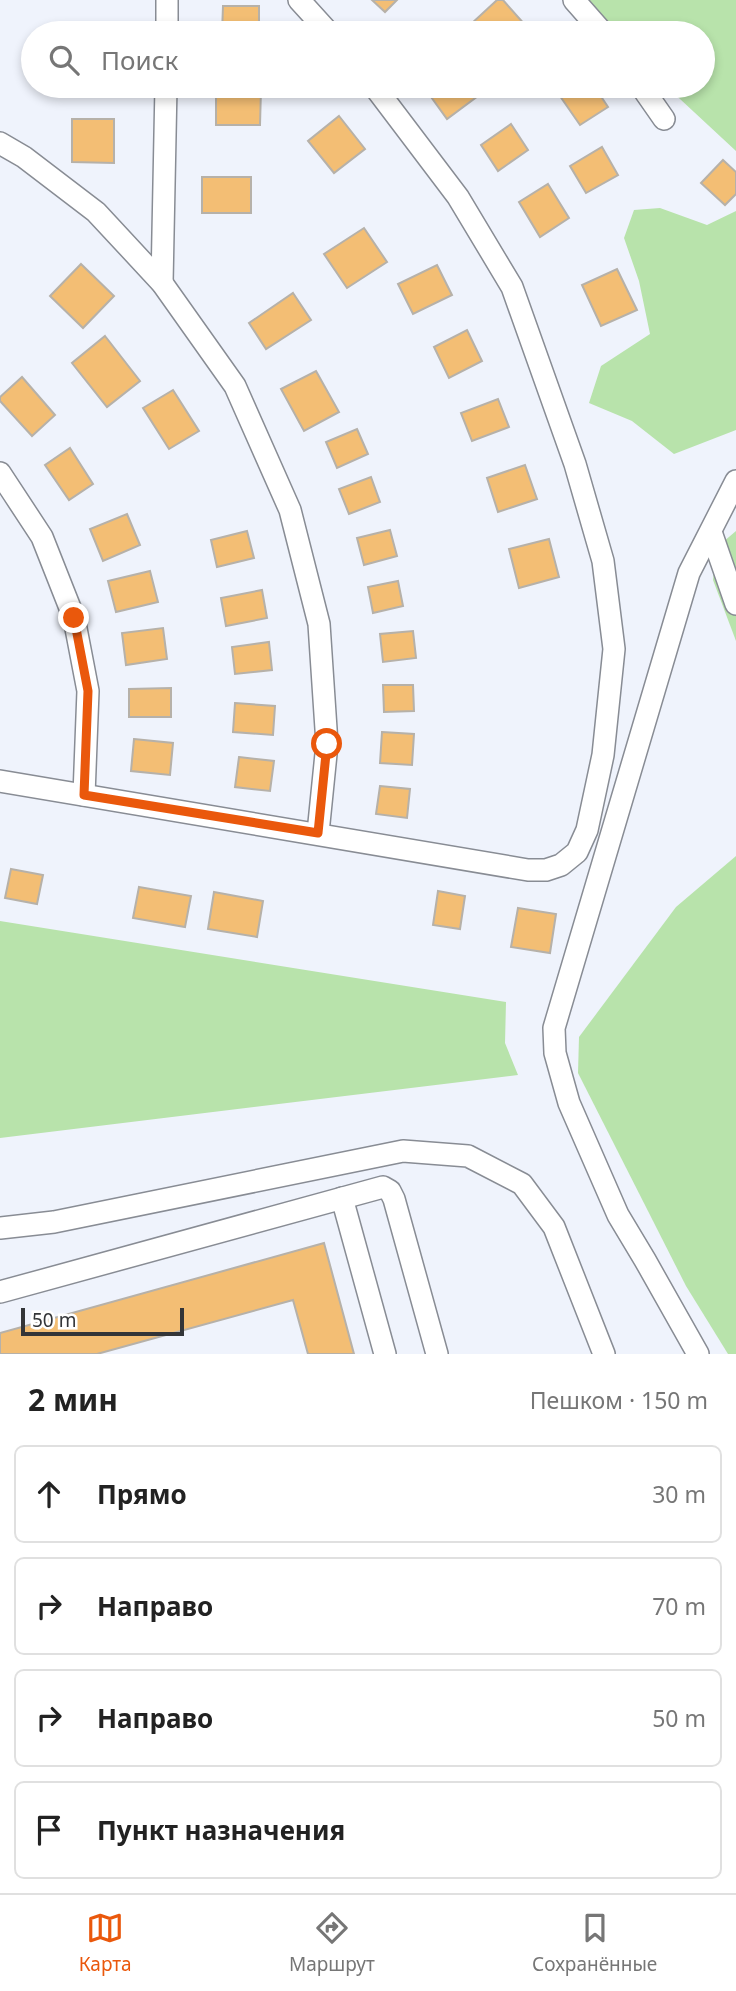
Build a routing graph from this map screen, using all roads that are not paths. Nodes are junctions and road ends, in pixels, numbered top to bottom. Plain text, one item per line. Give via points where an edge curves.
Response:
1 (167, 0) edge
2 (299, 0) edge
3 (574, 0) edge
4 (167, 21) edge
5 (317, 21) edge
6 (592, 21) edge
7 (166, 98) edge
8 (383, 98) edge
9 (649, 98) edge
10 (664, 119) dead end
11 (0, 143) edge
12 (162, 283) junction
13 (0, 473) edge
14 (736, 481) edge
15 (711, 532) junction
16 (736, 604) edge
17 (0, 780) edge
18 (84, 795) junction
19 (318, 833) junction
20 (342, 1198) junction
21 (0, 1228) edge
22 (0, 1292) edge
23 (385, 1354) edge
24 (437, 1354) edge
25 (604, 1354) edge
26 (698, 1354) edge

1 - 4 street
2 - 5 street
3 - 6 street
7 - 12 street
8 - 19 street via 458,197 512,288 575,464 603,561 614,649 603,755 587,830 577,852 561,865 528,870
9 - 10 street
11 - 12 street via 96,212
12 - 19 street via 235,386 290,510 319,624 327,744
13 - 18 street via 42,537 74,618 88,691
14 - 15 street
15 - 16 street
15 - 26 street via 689,573 554,1028 555,1053 569,1103 618,1215
17 - 18 street
18 - 19 street
20 - 22 street
20 - 23 street
20 - 24 street via 383,1187 390,1191
21 - 25 street via 54,1222 403,1151 468,1156 522,1184 554,1227

